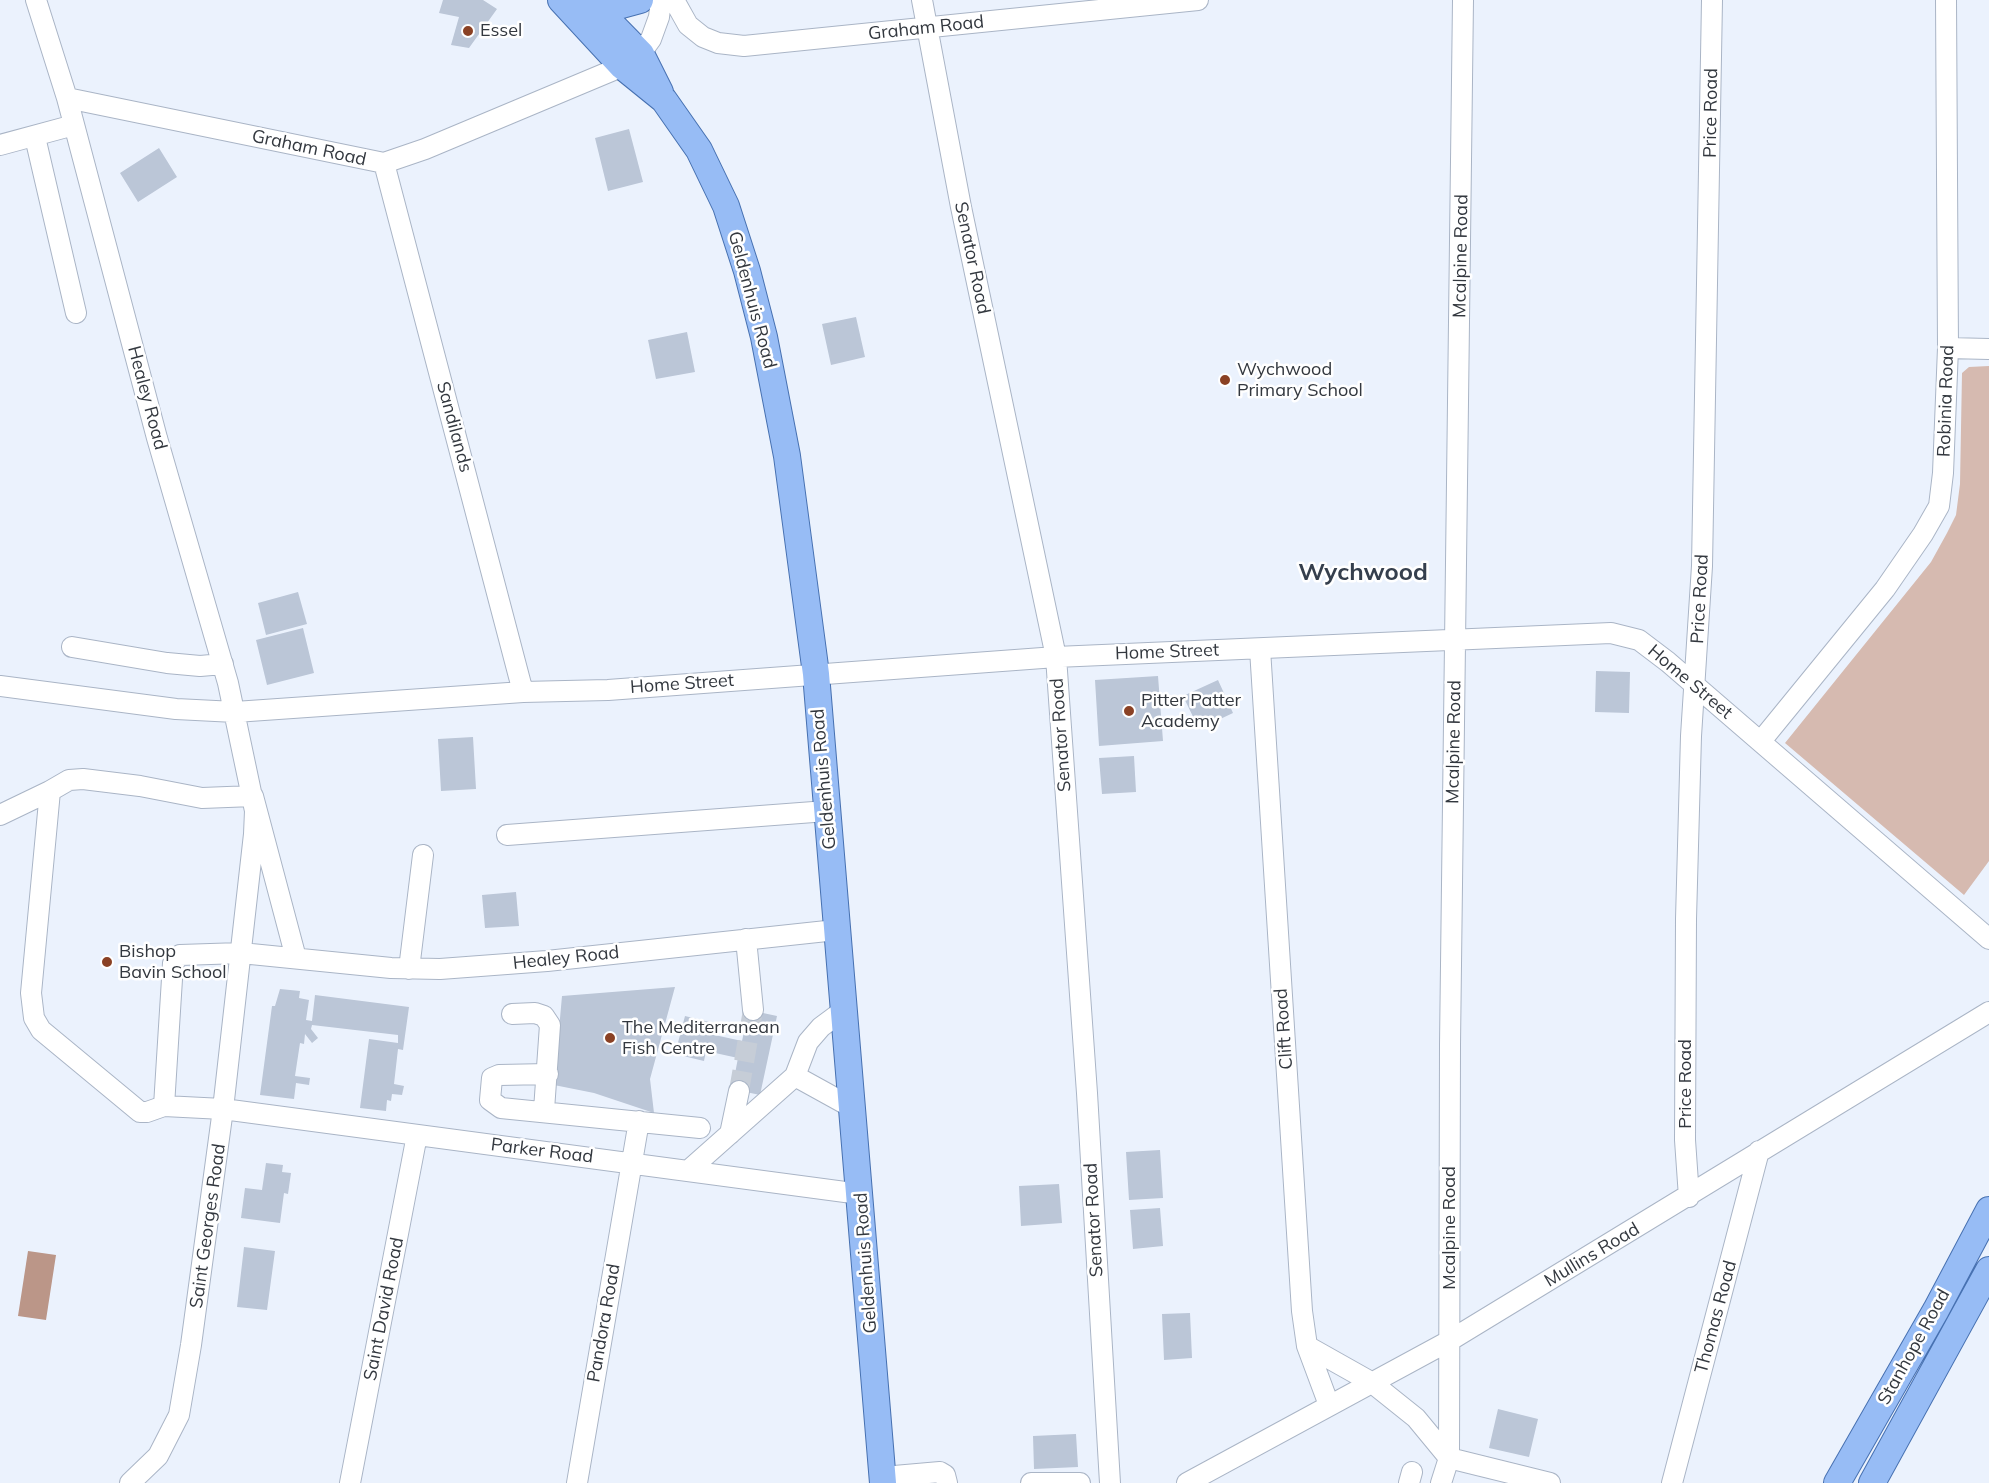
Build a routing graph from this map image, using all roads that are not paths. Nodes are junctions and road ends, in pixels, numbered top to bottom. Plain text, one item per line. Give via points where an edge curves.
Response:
1 (36, 0) edge
2 (561, 0) edge
3 (640, 0) edge
4 (661, 0) edge
5 (674, 0) edge
6 (922, 0) edge
7 (1198, 0) edge
8 (1463, 0) edge
9 (1712, 0) edge
10 (1946, 0) edge
11 (590, 2) edge
12 (1143, 3) edge
13 (926, 27) junction
14 (631, 60) junction
15 (67, 98) junction
16 (74, 125) junction
17 (34, 137) junction
18 (0, 145) edge
19 (384, 163) junction
20 (76, 313) dead end
21 (1948, 348) junction
22 (1989, 349) edge
23 (1457, 638) junction
24 (72, 647) dead end
25 (1260, 649) junction
26 (1056, 657) junction
27 (223, 664) junction
28 (816, 674) junction
29 (0, 686) edge
30 (1696, 687) junction
31 (523, 692) junction
32 (235, 712) junction
33 (1761, 741) junction
34 (50, 791) junction
35 (253, 796) junction
36 (827, 811) junction
37 (0, 815) edge
38 (507, 835) dead end
39 (423, 855) dead end
40 (836, 930) junction
41 (747, 939) junction
42 (1989, 939) edge
43 (241, 953) junction
44 (296, 958) junction
45 (410, 969) junction
46 (753, 1010) tunnel mouth
47 (844, 1010) junction
48 (1989, 1012) edge
49 (512, 1014) dead end
50 (548, 1074) junction
51 (795, 1076) junction
52 (739, 1091) tunnel mouth
53 (164, 1106) junction
54 (853, 1108) junction
55 (224, 1109) junction
56 (544, 1110) junction
57 (639, 1121) junction
58 (700, 1128) dead end
59 (730, 1134) junction
60 (417, 1135) junction
61 (1759, 1151) junction
62 (632, 1163) junction
63 (689, 1170) junction
64 (860, 1194) junction
65 (1689, 1197) junction
66 (1989, 1210) edge
67 (1989, 1270) edge
68 (1981, 1300) edge
69 (1449, 1341) junction
70 (1307, 1346) junction
71 (1371, 1382) junction
72 (1329, 1405) junction
73 (1449, 1458) junction
74 (883, 1480) edge
75 (1110, 1480) edge
76 (137, 1482) edge
77 (1080, 1482) edge
78 (351, 1483) edge
79 (577, 1483) edge
80 (947, 1483) edge
81 (1031, 1483) edge
82 (1187, 1483) edge
83 (1441, 1483) edge
84 (1550, 1483) edge
85 (1672, 1483) edge
86 (1837, 1483) edge
87 (1872, 1483) edge

1 - 15 street, Healey Road
2 - 14 main road, Geldenhuis Road
3 - 11 main road via 618,6
4 - 14 street via 657,24
5 - 13 street, Graham Road via 688,25 703,37 736,45
6 - 13 street, Senator Road
7 - 12 street, Graham Road
8 - 23 street, Mcalpine Road
9 - 30 street, Price Road via 1708,362
10 - 21 street, Robinia Road
11 - 14 main road, Geldenhuis Road
12 - 13 street, Graham Road
13 - 26 street, Senator Road
14 - 19 street, Graham Road
14 - 28 main road, Geldenhuis Road via 699,150 726,206 747,271 782,426
15 - 16 street, Healey Road
15 - 19 street, Graham Road
16 - 17 street
16 - 27 street, Healey Road via 154,427
17 - 18 street
17 - 20 street
19 - 31 street, Sandilands
21 - 22 street
21 - 33 street, Robinia Road via 1939,506 1885,589
23 - 25 street, Home Street
23 - 30 street, Home Street via 1625,635 1639,640
23 - 69 street, Mcalpine Road
24 - 27 street via 167,663
25 - 26 street, Home Street
25 - 70 street, Clift Road
26 - 28 street, Home Street
26 - 75 street, Senator Road
27 - 32 street, Healey Road
28 - 31 street, Home Street via 608,690
28 - 36 main road, Geldenhuis Road
29 - 32 street, Home Street via 176,709
30 - 33 street, Home Street
30 - 65 street, Price Road via 1686,919 1685,1140
31 - 32 street, Home Street
32 - 35 street, Healey Road
33 - 42 street, Home Street
34 - 35 street via 69,780 83,779 202,798
34 - 37 street
34 - 53 street, Parker Road via 31,993 34,1018 41,1030 134,1108 147,1112
35 - 43 street, Healey Road via 255,828
35 - 44 street, Healey Road
36 - 38 street
36 - 40 main road, Geldenhuis Road
39 - 45 street
40 - 41 street, Healey Road
40 - 47 main road, Geldenhuis Road
41 - 45 street, Healey Road via 547,961
41 - 46 street
43 - 44 street, Healey Road
43 - 53 street via 187,953 175,957
43 - 55 street, Saint Georges Road
44 - 45 street, Healey Road
47 - 51 street via 821,1026 808,1042
47 - 54 main road, Geldenhuis Road
48 - 61 street, Mullins Road
49 - 50 street via 535,1013 550,1024
50 - 56 street
50 - 56 street via 508,1073 492,1078 490,1100 494,1105
51 - 54 street
51 - 59 street
52 - 59 street
53 - 55 street, Parker Road
54 - 64 main road, Geldenhuis Road
55 - 60 street, Parker Road
55 - 76 street, Saint Georges Road via 179,1415 158,1456
56 - 57 street
57 - 58 street
57 - 62 street, Pandora Road
59 - 63 street
60 - 62 street, Parker Road
60 - 78 street, Saint David Road
61 - 65 street, Mullins Road
61 - 85 street, Thomas Road
62 - 63 street, Parker Road
62 - 79 street, Pandora Road
63 - 64 street, Parker Road
64 - 74 main road, Geldenhuis Road
65 - 69 street, Mullins Road
66 - 86 main road, Stanhope Road
67 - 68 main road, Stanhope Road
68 - 87 main road, Stanhope Road
69 - 71 street, Mullins Road
69 - 73 street, Mcalpine Road
70 - 71 street
70 - 72 street, Clift Road
71 - 72 street, Mullins Road
71 - 73 street via 1416,1418
72 - 82 street, Mullins Road
73 - 83 street, Mcalpine Road
73 - 84 street
74 - 80 street via 940,1472
75 - 77 street
77 - 81 street

